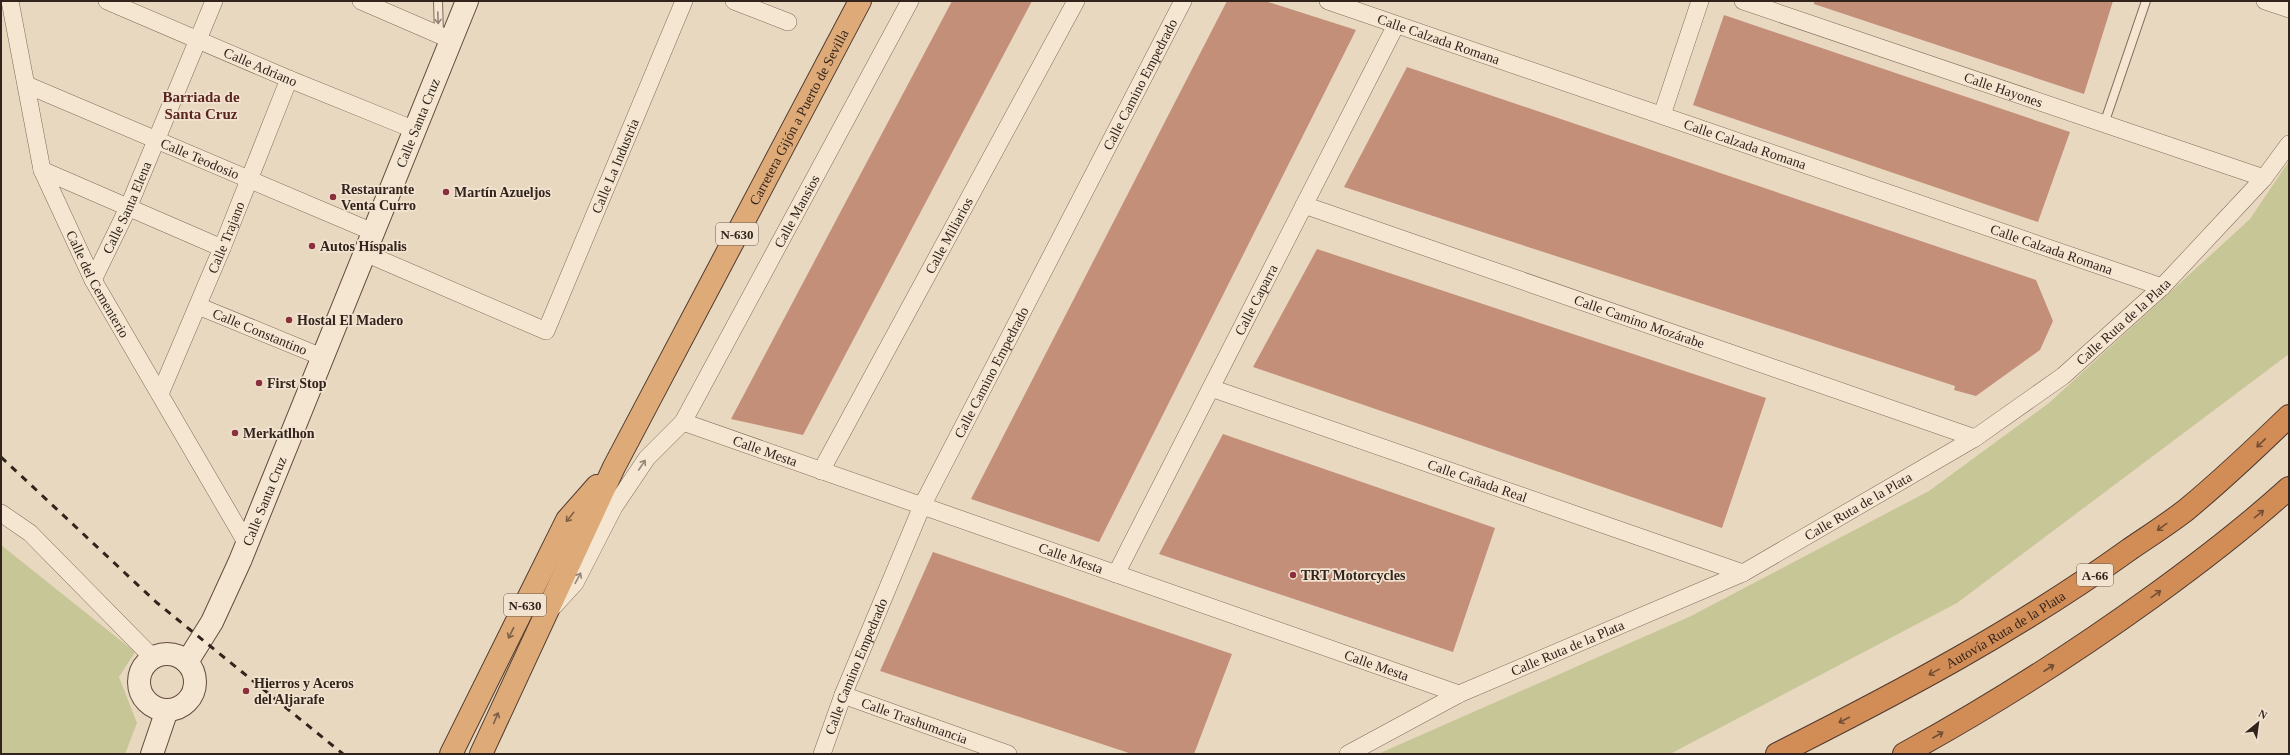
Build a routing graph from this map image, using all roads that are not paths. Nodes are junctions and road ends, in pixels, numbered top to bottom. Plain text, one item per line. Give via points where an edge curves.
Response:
1 (10, 1) edge
2 (108, 1) edge
3 (214, 1) edge
4 (361, 1) edge
5 (438, 1) edge
6 (467, 1) edge
7 (684, 1) edge
8 (734, 1) edge
9 (860, 1) edge
10 (910, 1) edge
11 (1076, 1) edge
12 (1183, 1) edge
13 (1328, 1) edge
14 (1700, 1) edge
15 (1744, 1) edge
16 (2146, 1) edge
17 (2265, 1) edge
18 (2289, 9) edge
19 (788, 22) dead end
20 (1396, 24) junction
21 (445, 37) junction
22 (197, 40) junction
23 (289, 79) junction
24 (27, 85) junction
25 (1662, 116) junction
26 (2104, 124) junction
27 (415, 130) junction
28 (156, 139) junction
29 (2289, 144) edge
30 (42, 170) junction
31 (2264, 178) junction
32 (249, 180) junction
33 (1304, 205) junction
34 (128, 208) junction
35 (373, 232) junction
36 (222, 248) junction
37 (365, 253) junction
38 (92, 280) junction
39 (2162, 286) junction
40 (198, 306) junction
41 (322, 357) junction
42 (1211, 388) junction
43 (160, 394) junction
44 (2289, 416) edge
45 (683, 422) junction
46 (1975, 438) junction
47 (614, 467) junction
48 (822, 471) junction
49 (2289, 488) edge
50 (922, 506) junction
51 (1, 513) edge
52 (247, 544) junction
53 (1743, 573) junction
54 (1116, 574) junction
55 (543, 618) junction
56 (153, 658) junction
57 (187, 662) junction
58 (1459, 694) junction
59 (843, 695) junction
60 (167, 710) junction
61 (152, 754) edge
62 (451, 754) edge
63 (481, 754) edge
64 (822, 754) edge
65 (1008, 754) edge
66 (1348, 754) edge
67 (1777, 754) edge
68 (1904, 754) edge

1 - 24 street, Calle del Cementerio
2 - 22 street, Calle Adriano
3 - 22 street, Calle Santa Elena
4 - 21 street
5 -> 21 lane
6 - 21 main road, Calle Santa Cruz
7 - 37 street, Calle La Industria via 546,331
8 - 19 street
9 - 47 highway, Carretera Gijón a Puerto de Sevilla / N-630
10 - 45 street, Calle Mansios
11 - 48 street, Calle Miliarios
12 - 50 street, Calle Camino Empedrado
13 - 20 street, Calle Calzada Romana
14 - 25 street
15 - 26 street, Calle Hayones
16 - 26 lane
17 - 18 street
20 - 25 street, Calle Calzada Romana
20 - 33 street, Calle Caparra
21 - 27 main road, Calle Santa Cruz
22 - 23 street, Calle Adriano
22 - 28 street, Calle Santa Elena
23 - 27 street, Calle Adriano
23 - 32 street, Calle Trajano
24 - 28 street, Calle Teodosio
24 - 30 street, Calle del Cementerio
25 - 39 street, Calle Calzada Romana
26 - 31 street, Calle Hayones
27 - 35 main road, Calle Santa Cruz
28 - 32 street, Calle Teodosio
28 - 34 street, Calle Santa Elena
29 - 31 street, Calle Ruta de la Plata
30 - 34 street
30 - 38 street, Calle del Cementerio
31 - 39 street, Calle Ruta de la Plata
32 - 35 street, Calle Teodosio
32 - 36 street, Calle Trajano
33 - 42 street, Calle Caparra
33 - 46 street, Calle Camino Mozárabe
34 - 36 street
34 - 38 street, Calle Santa Elena
35 - 37 main road, Calle Santa Cruz
36 - 40 street, Calle Trajano
37 - 41 main road, Calle Santa Cruz
38 - 43 street, Calle del Cementerio
39 - 46 street, Calle Ruta de la Plata via 2063,376
40 - 41 street, Calle Constantino
40 - 43 street, Calle Trajano
41 - 52 main road, Calle Santa Cruz
42 - 53 street, Calle Cañada Real
42 - 54 street, Calle Caparra
43 - 52 street, Calle del Cementerio
44 -> 67 highway, Autovía Ruta de la Plata / A-66 via 2249,455 2185,510 2072,591 1947,665
45 - 48 street, Calle Mesta
55 -> 45 street, Calle Mansios via 575,583 614,507 647,458
46 - 53 street, Calle Ruta de la Plata
47 - 55 highway, Carretera Gijón a Puerto de Sevilla / N-630
47 -> 62 highway, Carretera Gijón a Puerto de Sevilla / N-630 via 566,520
48 - 50 street, Calle Mesta
68 -> 49 highway via 2048,669 2121,619 2205,558
50 - 54 street, Calle Mesta
50 - 59 street, Calle Camino Empedrado
51 - 56 street via 30,533
52 - 57 main road, Calle Santa Cruz via 212,622
53 - 58 street, Calle Ruta de la Plata
54 - 58 street, Calle Mesta
63 -> 55 highway, Carretera Gijón a Puerto de Sevilla
56 - 57 main road via 169,654
56 - 60 main road via 141,672 139,686 149,703
57 - 60 main road via 195,678 195,688 181,706
58 - 66 street, Calle Ruta de la Plata
59 - 64 street, Calle Camino Empedrado
59 - 65 street, Calle Trashumancia
60 - 61 main road

